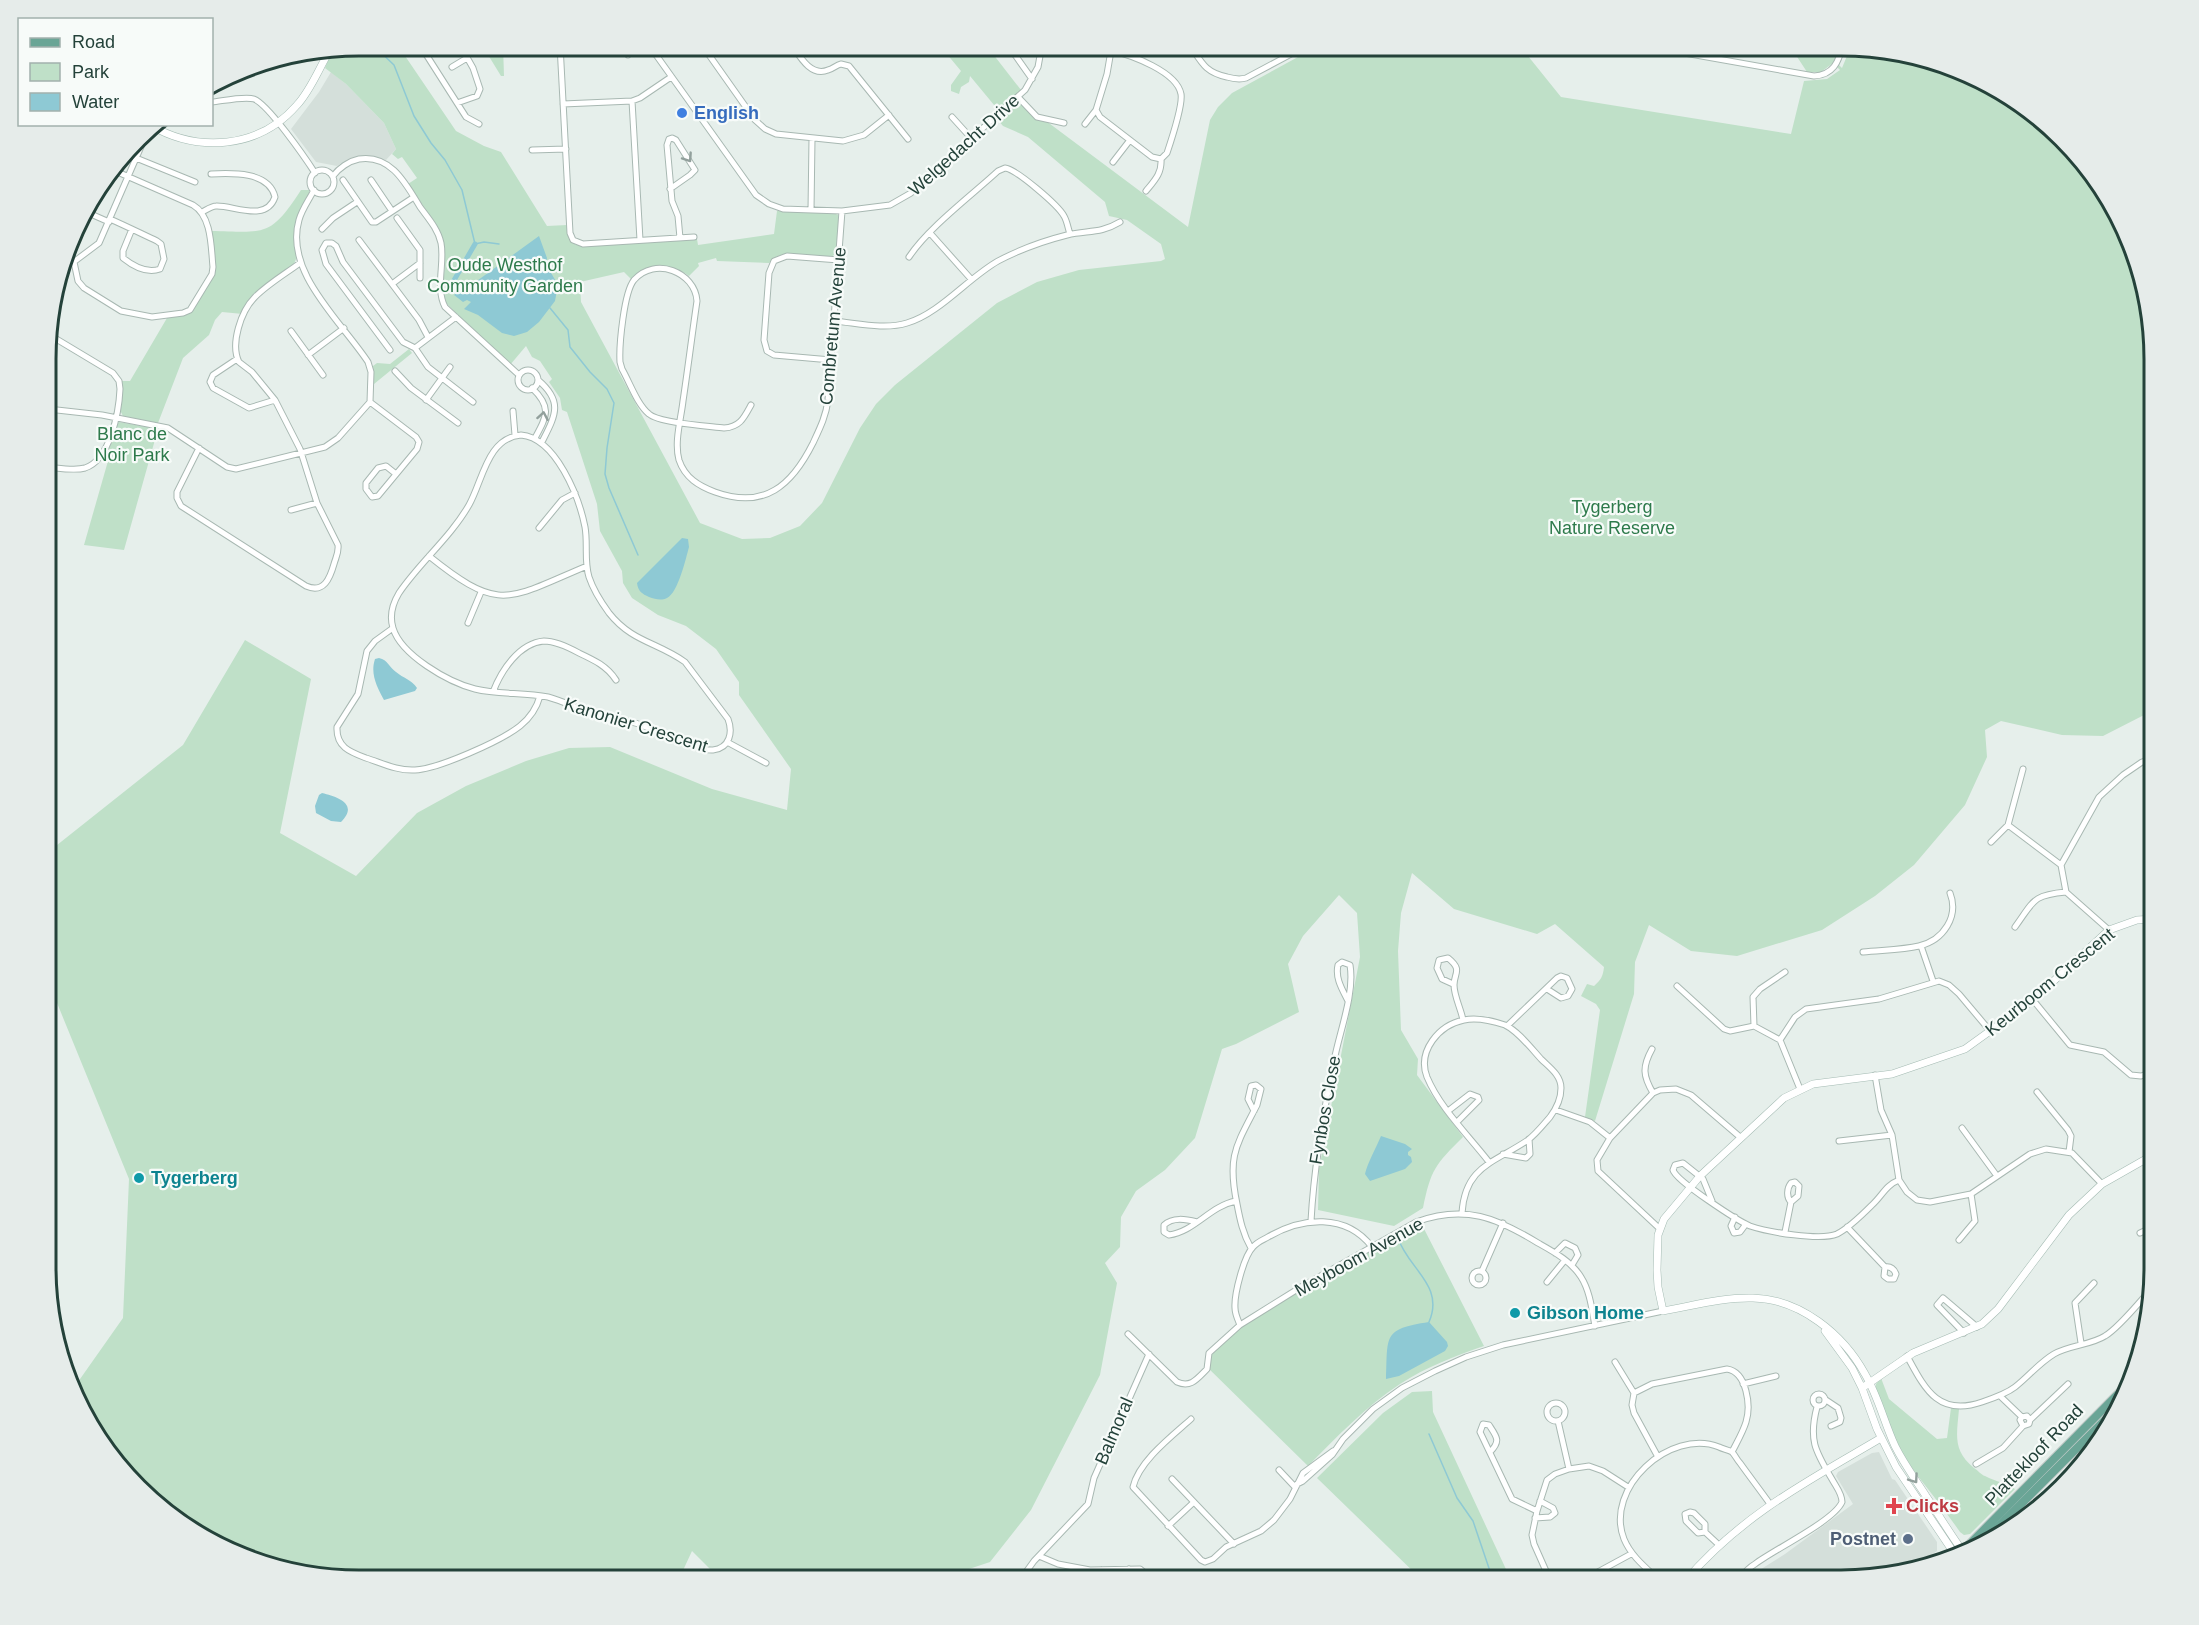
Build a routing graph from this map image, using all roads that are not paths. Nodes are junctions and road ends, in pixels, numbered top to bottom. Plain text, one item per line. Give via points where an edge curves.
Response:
1 (430, 56) edge
2 (561, 56) edge
3 (657, 56) edge
4 (710, 56) edge
5 (801, 56) edge
6 (1016, 56) edge
7 (1041, 56) edge
8 (1110, 56) edge
9 (1130, 56) edge
10 (1198, 56) edge
11 (1287, 56) edge
12 (1701, 56) edge
13 (1839, 56) edge
14 (326, 57) edge
15 (468, 58) joint
16 (452, 67) dead end
17 (671, 77) junction
18 (1032, 79) junction
19 (1018, 97) junction
20 (632, 101) junction
21 (213, 102) edge
22 (457, 103) junction
23 (563, 104) junction
24 (1096, 110) junction
25 (889, 115) junction
26 (952, 117) dead end
27 (278, 123) junction
28 (1064, 123) dead end
29 (479, 124) dead end
30 (1085, 124) dead end
31 (160, 130) edge
32 (813, 139) junction
33 (908, 139) dead end
34 (972, 139) junction
35 (1130, 140) junction
36 (140, 148) edge
37 (566, 148) junction
38 (532, 150) dead end
39 (136, 158) junction
40 (1161, 159) junction
41 (1113, 162) dead end
42 (315, 172) junction
43 (119, 173) edge
44 (211, 174) dead end
45 (333, 176) junction
46 (129, 177) junction
47 (343, 180) dead end
48 (371, 180) dead end
49 (195, 182) dead end
50 (670, 189) junction
51 (314, 190) junction
52 (1146, 191) dead end
53 (414, 197) junction
54 (357, 202) junction
55 (811, 210) junction
56 (392, 211) junction
57 (842, 211) junction
58 (202, 212) junction
59 (92, 215) edge
60 (397, 219) dead end
61 (110, 220) junction
62 (1120, 222) dead end
63 (132, 229) junction
64 (322, 229) dead end
65 (930, 233) junction
66 (1070, 234) junction
67 (694, 237) dead end
68 (680, 238) junction
69 (359, 240) dead end
70 (640, 240) junction
71 (909, 257) dead end
72 (839, 260) junction
73 (74, 261) joint
74 (300, 263) junction
75 (420, 264) junction
76 (420, 278) dead end
77 (971, 279) junction
78 (392, 284) junction
79 (456, 317) junction
80 (834, 321) junction
81 (344, 328) junction
82 (291, 331) dead end
83 (428, 337) junction
84 (56, 339) edge
85 (415, 348) junction
86 (390, 350) dead end
87 (308, 355) junction
88 (237, 359) junction
89 (831, 360) junction
90 (450, 367) dead end
91 (395, 371) dead end
92 (323, 375) dead end
93 (519, 375) junction
94 (442, 378) junction
95 (538, 380) junction
96 (532, 388) junction
97 (275, 400) junction
98 (426, 400) junction
99 (370, 402) junction
100 (473, 402) dead end
101 (751, 405) dead end
102 (56, 411) edge
103 (513, 411) dead end
104 (115, 417) junction
105 (680, 422) junction
106 (458, 423) dead end
107 (515, 435) junction
108 (535, 438) junction
109 (542, 442) junction
110 (199, 448) junction
111 (301, 454) junction
112 (56, 468) edge
113 (396, 474) junction
114 (575, 493) junction
115 (317, 503) junction
116 (291, 510) dead end
117 (539, 528) dead end
118 (429, 555) junction
119 (587, 566) junction
120 (482, 592) junction
121 (468, 623) dead end
122 (393, 628) junction
123 (616, 680) dead end
124 (493, 692) junction
125 (540, 696) junction
126 (727, 742) junction
127 (2144, 761) edge
128 (766, 763) dead end
129 (2023, 769) dead end
130 (2008, 825) junction
131 (1991, 842) dead end
132 (2061, 865) junction
133 (2066, 892) junction
134 (1950, 893) dead end
135 (2144, 920) edge
136 (2015, 927) dead end
137 (2109, 930) junction
138 (1921, 946) junction
139 (1863, 952) dead end
140 (1785, 972) dead end
141 (1933, 981) junction
142 (1453, 984) junction
143 (1677, 986) dead end
144 (1546, 988) junction
145 (2032, 1000) junction
146 (1347, 1001) junction
147 (1463, 1020) junction
148 (1507, 1026) junction
149 (1754, 1026) junction
150 (1991, 1032) junction
151 (1780, 1040) junction
152 (1652, 1049) dead end
153 (1875, 1075) junction
154 (2144, 1075) edge
155 (1800, 1089) junction
156 (2037, 1092) dead end
157 (1653, 1093) junction
158 (1556, 1110) junction
159 (1254, 1111) dead end
160 (1448, 1111) junction
161 (1457, 1122) junction
162 (1962, 1128) dead end
163 (1892, 1135) junction
164 (1740, 1137) junction
165 (1610, 1138) junction
166 (1529, 1139) junction
167 (1839, 1141) dead end
168 (2068, 1152) junction
169 (1503, 1154) junction
170 (2144, 1160) edge
171 (1489, 1162) junction
172 (1700, 1176) junction
173 (1997, 1176) junction
174 (1899, 1180) junction
175 (2102, 1184) junction
176 (1690, 1188) junction
177 (1971, 1194) junction
178 (1236, 1201) junction
179 (1712, 1201) junction
180 (1791, 1202) dead end
181 (1462, 1213) junction
182 (1736, 1217) junction
183 (1311, 1221) junction
184 (1197, 1222) junction
185 (1503, 1223) junction
186 (1746, 1224) junction
187 (1847, 1227) junction
188 (1660, 1229) junction
189 (2144, 1231) edge
190 (1785, 1232) junction
191 (2140, 1233) dead end
192 (1959, 1240) dead end
193 (1372, 1247) junction
194 (1251, 1248) junction
195 (1556, 1253) junction
196 (1565, 1260) junction
197 (1572, 1265) junction
198 (1885, 1267) dead end
199 (1482, 1271) dead end
200 (1547, 1282) dead end
201 (2094, 1283) dead end
202 (2142, 1298) edge
203 (1663, 1311) junction
204 (1813, 1318) junction
205 (1240, 1325) junction
206 (1595, 1326) junction
207 (1977, 1327) junction
208 (1964, 1333) junction
209 (1128, 1334) dead end
210 (2080, 1343) junction
211 (1149, 1354) junction
212 (1907, 1356) junction
213 (1615, 1362) dead end
214 (1776, 1376) dead end
215 (1869, 1382) junction
216 (1743, 1384) junction
217 (2068, 1384) dead end
218 (1862, 1388) junction
219 (1634, 1393) junction
220 (2000, 1396) junction
221 (1826, 1400) junction
222 (2113, 1400) edge
223 (1878, 1406) junction
224 (1817, 1407) junction
225 (1872, 1416) junction
226 (2022, 1418) junction
227 (1191, 1419) dead end
228 (2030, 1420) junction
229 (1558, 1421) dead end
230 (1831, 1426) dead end
231 (2023, 1426) junction
232 (2095, 1430) edge
233 (1881, 1438) junction
234 (1896, 1448) junction
235 (1862, 1449) junction
236 (1490, 1452) junction
237 (1732, 1452) junction
238 (1888, 1452) junction
239 (1658, 1457) junction
240 (1976, 1464) dead end
241 (1569, 1469) junction
242 (1826, 1469) junction
243 (1279, 1470) dead end
244 (1172, 1479) dead end
245 (1296, 1486) junction
246 (1628, 1487) junction
247 (1540, 1501) junction
248 (1194, 1502) junction
249 (1770, 1504) junction
250 (1536, 1515) junction
251 (2008, 1519) edge
252 (1168, 1526) junction
253 (1705, 1533) dead end
254 (1979, 1536) edge
255 (1234, 1544) junction
256 (1719, 1545) junction
257 (1956, 1546) edge
258 (1955, 1547) edge
259 (1632, 1554) junction
260 (1039, 1556) junction
261 (1129, 1569) joint
262 (1028, 1570) edge
263 (1101, 1570) joint
264 (1144, 1570) edge
265 (1546, 1570) edge
266 (1602, 1570) edge
267 (1649, 1570) edge
268 (1695, 1570) edge
269 (1749, 1570) edge

1 - 22 street
2 - 23 street
3 - 17 street, Welgedacht Drive
4 - 32 street via 761,127 776,134
5 - 25 street via 813,70 849,66
6 - 18 street
7 - 18 street, Welgedacht Drive
8 - 24 street
9 - 40 street via 1161,70 1180,90 1181,100 1167,153
10 - 11 street via 1213,74 1238,80
12 - 13 street via 1814,76 1837,65
14 - 27 street via 297,106
15 - 16 street
15 - 22 street via 480,91 475,97
17 - 20 street
17 - 55 street, Welgedacht Drive via 756,195 778,208
18 - 19 street, Welgedacht Drive
19 - 28 street via 1037,117
19 - 34 street, Welgedacht Drive
20 - 23 street
20 - 70 street
21 - 27 street via 254,99
22 - 29 street via 468,118
23 - 37 street
24 - 30 street
24 - 35 street
25 - 32 street via 852,140
25 - 33 street
26 - 34 street
27 - 31 street via 245,139 217,144 182,140
27 - 42 street
32 - 55 street
34 - 57 street, Welgedacht Drive via 899,202
35 - 40 street
35 - 41 street
36 - 39 street
37 - 38 street
37 - 70 street via 573,240 583,244
39 - 46 street
39 - 49 street
40 - 52 street via 1157,178
42 - 45 street via 325,170
42 - 51 street via 310,180
43 - 46 street
44 - 58 street via 249,175 271,188 273,202 262,209 238,211 215,206
45 - 51 street via 334,185 328,192
45 - 53 street via 352,161 377,160 394,169
46 - 58 street
46 - 61 street
47 - 54 street
48 - 56 street
50 -> 50 street via 667,145 672,138 695,170
50 - 68 street
51 - 74 street via 298,226
53 - 56 street
53 - 79 street via 440,240 441,297
54 - 56 street via 372,222
54 - 64 street
55 - 57 street, Welgedacht Drive
57 - 72 street, Combretum Avenue
58 - 73 street via 213,270 192,307 183,313 154,318 121,311 82,287
59 - 61 street
60 - 75 street via 420,248
61 - 63 street
61 - 73 street via 97,246
62 - 66 street via 1107,230
63 - 63 street via 161,244 164,260 159,269 142,269 123,258
65 - 66 street via 998,171 1007,168 1058,208
65 - 71 street
65 - 77 street
66 - 77 street via 1029,247
67 - 68 street
68 - 70 street
69 - 78 street
72 - 80 street, Combretum Avenue
72 - 89 street via 787,256 774,261 769,273 764,340 767,351 774,356
74 - 81 street
74 - 88 street via 250,303 238,331
75 - 76 street
75 - 78 street
77 - 80 street via 925,315 906,324
78 - 83 street
79 - 83 street
79 - 93 street
80 - 89 street, Combretum Avenue
81 - 87 street
81 - 99 street via 370,365
82 - 87 street
83 - 85 street
84 - 104 street via 117,378 120,393
85 - 86 street via 398,336 343,262 336,246 325,244 322,250 326,264
85 - 94 street via 425,365
87 - 92 street
88 - 97 street
88 - 97 street via 213,375 213,388 249,408
89 - 105 street, Combretum Avenue via 822,424 796,472 769,493 732,497 695,483 678,456
90 - 94 street
91 - 98 street
93 - 95 street via 530,370
93 - 96 street via 520,386
94 - 98 street
94 - 100 street
95 - 96 street
95 - 109 street via 550,394 556,410
108 -> 96 street via 546,410
97 - 111 street
98 - 106 street
99 - 111 street via 332,443
99 - 113 street via 419,442
101 - 105 street via 742,422 730,428
102 - 104 street
103 - 107 street
104 - 110 street via 168,428
104 - 112 street via 107,448 96,462 78,469
105 - 105 street, Combretum Avenue via 696,296 691,283 681,274 650,271 630,287 620,362 648,413 658,419
107 - 108 street, Kanonier Crescent
107 - 118 street via 493,450 468,506 452,531
108 - 109 street, Kanonier Crescent
109 - 114 street, Kanonier Crescent
110 - 111 street via 226,467 236,469
110 - 115 street via 177,492 181,506 314,588 329,580 339,550
111 - 115 street
113 - 113 street via 378,496 369,495 366,483 378,468 386,466
114 - 117 street via 562,500
114 - 119 street, Kanonier Crescent via 585,526
115 - 116 street
118 - 120 street
118 - 122 street via 394,601
119 - 120 street via 520,595
119 - 126 street, Kanonier Crescent via 601,600 623,628 676,655 693,670 728,719 731,729
120 - 121 street
122 - 124 street, Kanonier Crescent via 429,668 460,684
122 - 125 street via 367,651 358,694 337,728 341,744 353,753 405,770 432,768 514,730 533,712
123 - 124 street via 593,659 544,641 529,645 516,656
124 - 125 street, Kanonier Crescent
125 - 126 street, Kanonier Crescent via 600,716 647,726 708,750 721,748
126 - 128 street
127 - 132 street via 2099,797
129 - 130 street
130 - 131 street
130 - 132 street
132 - 133 street
133 - 136 street via 2041,896
133 - 137 street
134 - 138 street via 1954,910 1949,924
135 - 137 street, Keurboom Crescent
137 - 145 street, Keurboom Crescent
138 - 139 street
138 - 141 street
140 - 149 street via 1753,997
141 - 150 street via 1949,985
141 - 151 street via 1879,999 1806,1009 1795,1017
142 - 142 street via 1442,979 1437,968 1439,960 1448,958 1454,964 1457,975
142 - 147 street
143 - 149 street via 1724,1029
144 - 144 street via 1562,976 1572,989 1561,998
144 - 148 street
145 - 150 street, Keurboom Crescent
145 - 154 street via 2070,1045 2104,1052 2131,1075
146 - 146 street, Fynbos Close via 1351,968 1342,962 1336,973
146 - 183 street, Fynbos Close via 1316,1157
147 - 148 street
147 - 160 street via 1431,1040 1425,1060 1428,1078
148 - 158 street via 1558,1076 1561,1088
149 - 151 street
150 - 153 street, Keurboom Crescent via 1958,1052 1902,1071
151 - 155 street
152 - 157 street via 1645,1061 1644,1075
153 - 155 street, Keurboom Crescent
153 - 163 street via 1881,1110
155 - 164 street, Keurboom Crescent
156 - 168 street via 2068,1130
157 - 164 street via 1683,1090
157 - 165 street
158 - 165 street via 1590,1122
158 - 166 street
159 - 178 street via 1232,1163
160 - 161 street
160 - 161 street via 1470,1094 1478,1096 1476,1105
161 - 171 street
162 - 173 street
163 - 167 street
163 - 174 street
164 - 172 street, Keurboom Crescent
165 - 188 street via 1597,1160 1598,1171
166 - 169 street
166 - 169 street via 1530,1154 1526,1158
168 - 173 street via 2039,1149
168 - 175 street
169 - 171 street
170 - 175 street
171 - 181 street via 1466,1188
172 - 176 street, Keurboom Crescent
172 - 176 street via 1683,1163 1675,1165 1674,1174
172 - 179 street
173 - 177 street
174 - 177 street via 1912,1197 1923,1202
174 - 187 street
175 - 207 street via 2061,1223 1998,1309
176 - 179 street
176 - 188 street, Keurboom Crescent
177 - 192 street via 1974,1221
178 - 184 street via 1223,1204
178 - 194 street
179 - 182 street
180 - 190 street
181 - 185 street, Meyboom Avenue
181 - 193 street, Meyboom Avenue via 1425,1219
182 - 186 street
182 - 186 street via 1731,1226 1734,1233
183 - 193 street via 1356,1231
183 - 194 street via 1286,1227
184 - 184 street via 1173,1234 1164,1232 1164,1226 1171,1221
185 - 195 street, Meyboom Avenue
185 - 199 street
186 - 190 street
187 - 190 street via 1831,1236
187 - 198 street
188 - 203 street, Keurboom Crescent via 1657,1279
189 - 191 street
193 - 205 street, Meyboom Avenue
194 - 205 street via 1235,1301
195 - 196 street, Meyboom Avenue
195 - 197 street via 1565,1243 1575,1248 1578,1255
196 - 197 street, Meyboom Avenue
196 - 200 street
197 - 206 street, Meyboom Avenue via 1587,1290
201 - 210 street via 2075,1304
202 - 210 street via 2104,1337
203 - 204 street via 1754,1298 1783,1304
203 - 206 street
204 - 215 street via 1847,1348
204 - 218 street via 1842,1353
205 - 211 street, Meyboom Avenue via 1209,1353 1207,1369 1193,1383 1181,1384 1173,1379
206 - 245 street via 1493,1348 1402,1388 1373,1409 1332,1455
207 - 208 street
207 - 208 street via 1943,1298 1937,1305
208 - 212 street
209 - 211 street
210 - 220 street via 2053,1354
211 - 260 street, Balmoral via 1094,1478 1085,1510
212 - 215 street
212 - 220 street via 1928,1391 1944,1403 1968,1406
213 - 219 street
214 - 216 street
215 - 218 street
215 - 223 street
216 - 219 street via 1736,1373 1727,1370 1652,1384
216 - 237 street via 1747,1417
217 - 228 street
218 - 225 street
219 - 239 street via 1634,1413
220 - 226 street
221 - 224 street
221 - 224 street via 1816,1395 1813,1400
221 - 230 street via 1838,1408 1841,1418
222 - 254 main road, Plattekloof Road
223 - 233 street
223 - 234 street
224 - 242 street via 1813,1441
225 - 233 street
225 - 235 street via 1875,1434
226 - 228 street via 2027,1416
226 - 231 street
227 - 252 street via 1154,1453 1134,1480 1133,1487
228 - 231 street
229 - 241 street
231 - 240 street via 2003,1448
232 - 251 main road, Plattekloof Road
233 - 234 street
233 - 235 street
233 - 238 street
234 -> 257 street
235 - 238 street via 1877,1446
235 - 242 street
236 - 236 street via 1480,1431 1483,1424 1489,1425 1497,1440
236 - 250 street via 1512,1499
237 - 239 street via 1714,1445 1694,1444
237 - 249 street
238 - 258 street via 1906,1483
239 - 246 street
241 - 246 street via 1597,1468
241 - 247 street via 1547,1480
242 - 249 street
242 - 269 street via 1842,1498 1840,1507
243 - 245 street
244 - 248 street
245 - 255 street via 1274,1520
246 - 259 street via 1620,1521
247 - 250 street
247 - 250 street via 1555,1513 1552,1517
248 - 252 street
248 - 255 street
249 - 256 street
250 - 265 street via 1532,1540
252 - 255 street via 1201,1560 1208,1561
253 - 256 street
256 - 268 street
259 - 266 street
259 - 267 street
260 - 262 street
260 - 263 street
261 - 263 street
261 - 264 street

